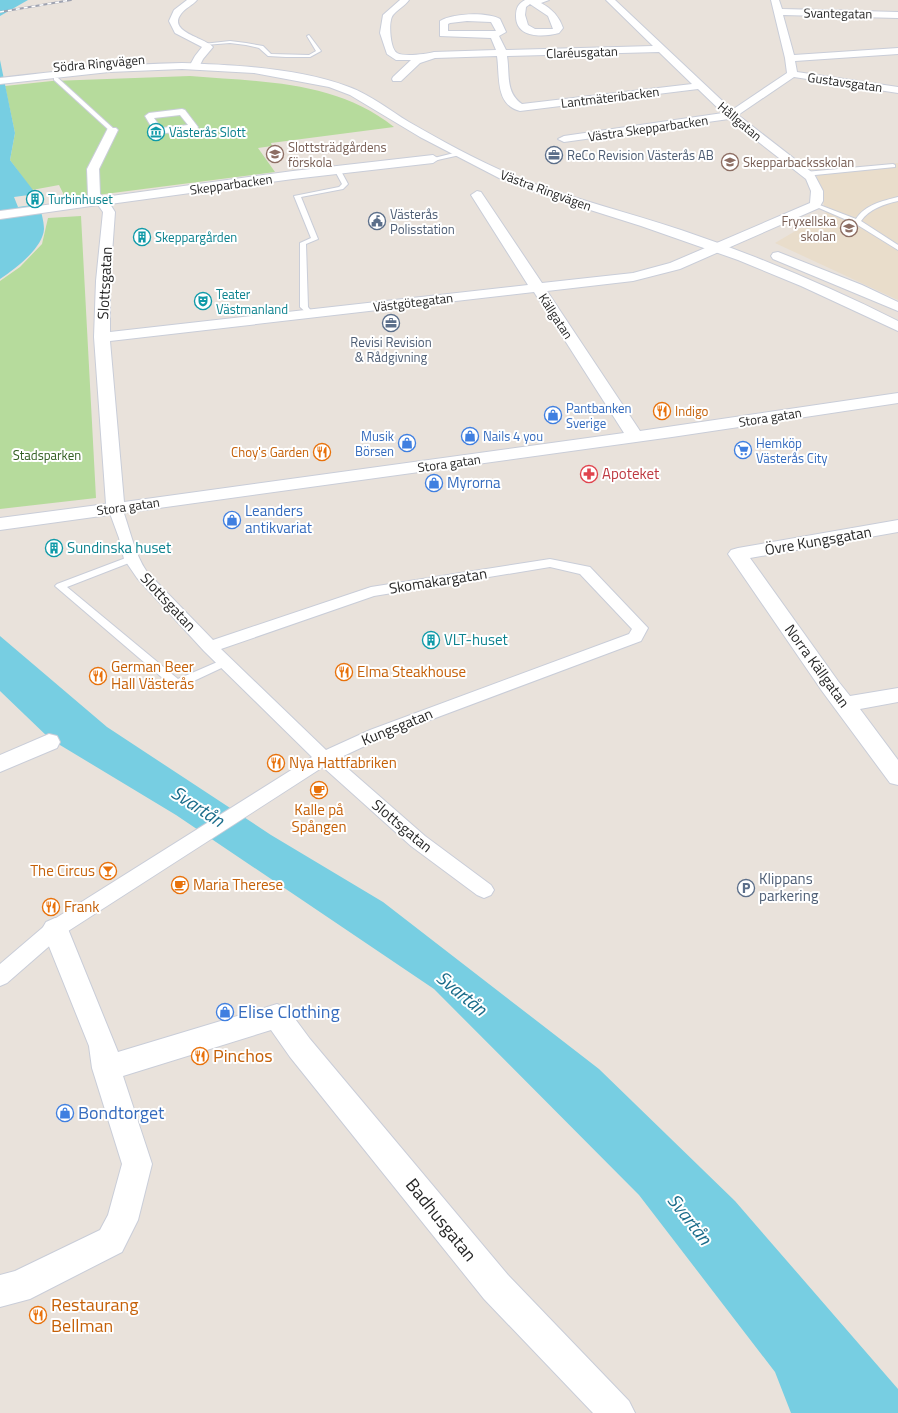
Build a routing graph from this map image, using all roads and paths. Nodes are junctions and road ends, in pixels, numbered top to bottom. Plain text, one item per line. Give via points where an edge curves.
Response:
1 (193, 0) edge
2 (405, 0) edge
3 (529, 0) edge
4 (545, 0) edge
5 (610, 0) edge
6 (775, 0) edge
7 (779, 12) junction
8 (898, 15) edge
9 (494, 35) junction
10 (309, 36) dead end
11 (205, 44) junction
12 (661, 49) junction
13 (898, 51) edge
14 (502, 54) junction
15 (424, 57) junction
16 (811, 57) junction
17 (790, 58) junction
18 (197, 61) junction
19 (828, 72) junction
20 (792, 74) junction
21 (0, 78) edge
22 (56, 79) dead end
23 (397, 79) dead end
24 (700, 86) junction
25 (898, 90) edge
26 (731, 116) junction
27 (112, 130) joint
28 (564, 140) dead end
29 (458, 154) junction
30 (493, 157) dead end
31 (433, 159) joint
32 (893, 166) dead end
33 (338, 170) junction
34 (805, 174) junction
35 (477, 195) dead end
36 (898, 199) edge
37 (102, 202) junction
38 (815, 205) junction
39 (0, 215) edge
40 (858, 222) junction
41 (719, 232) dead end
42 (738, 240) junction
43 (719, 248) junction
44 (898, 248) edge
45 (538, 288) junction
46 (898, 307) edge
47 (310, 314) junction
48 (882, 319) junction
49 (898, 321) edge
50 (898, 327) edge
51 (102, 337) junction
52 (898, 398) edge
53 (635, 437) junction
54 (116, 508) junction
55 (0, 524) edge
56 (898, 526) edge
57 (738, 554) joint
58 (132, 559) junction
59 (635, 638) joint
60 (210, 647) junction
61 (226, 662) junction
62 (898, 694) edge
63 (845, 704) junction
64 (49, 742) dead end
65 (324, 758) junction
66 (0, 764) edge
67 (898, 777) edge
68 (484, 890) dead end
69 (55, 929) junction
70 (0, 977) edge
71 (106, 1068) junction
72 (0, 1291) edge
73 (617, 1413) edge

1 - 11 street via 174,15 173,27 184,36
2 - 15 street, Claréusgatan via 388,14 385,33 390,52 396,57
3 - 4 street
5 - 12 street, Hållgatan
6 - 7 street
7 - 8 street, Svantegatan
7 - 17 street
9 - 9 street via 443,34 443,23 453,18 493,19 497,20 501,32
9 - 14 street
10 - 11 lane via 319,52 302,57 270,55 261,47 246,44
11 - 18 street via 208,47
12 - 14 street, Claréusgatan
12 - 24 street, Hållgatan
13 - 16 street
14 - 15 street, Claréusgatan
14 - 24 street, Lantmäteribacken via 506,95 520,108
15 - 23 street
16 - 17 street
16 - 19 street
17 - 20 street
18 - 21 street, Södra Ringvägen
18 - 21 street, Södra Ringvägen via 107,62 11,71
18 - 29 street, Västra Ringvägen via 275,73 346,89
18 - 30 street, Västra Ringvägen via 248,60 296,66 354,82 424,124
19 - 20 street, Gustavsgatan
19 - 25 street, Gustavsgatan
20 - 26 street
22 - 27 lane
24 - 26 street, Hållgatan
26 - 28 street, Västra Skepparbacken
26 - 34 street, Hållgatan
27 - 37 street, Slottsgatan via 93,169 94,195
29 - 31 lane
29 - 43 street, Västra Ringvägen via 480,166 536,188
31 - 33 street, Skepparbacken
32 - 34 lane
33 - 37 street, Skepparbacken
33 - 47 lane via 345,184 341,188 297,196 315,239 303,243 304,307
34 - 38 street, Hållgatan via 817,189
35 - 45 street, Källgatan
36 - 40 lane via 864,212
37 - 39 street, Skepparbacken
37 - 51 street, Slottsgatan via 109,212 103,281
38 - 40 lane via 846,215
38 - 42 street
40 - 44 lane via 878,232
41 - 42 street
42 - 43 street
42 - 46 street via 851,285
43 - 45 street, Västgötegatan via 674,266 633,277
43 - 48 street, Västra Ringvägen via 810,285
45 - 47 street, Västgötegatan
45 - 53 street, Källgatan
47 - 51 street, Västgötegatan
48 - 49 street via 892,318
48 - 50 street, Västra Ringvägen
51 - 54 street, Slottsgatan
52 - 53 street, Stora gatan
53 - 54 street, Stora gatan
54 - 55 street, Stora gatan
54 - 58 street, Slottsgatan
56 - 57 street, Övre Kungsgatan
57 - 63 street, Norra Källgatan
58 - 60 street, Slottsgatan via 142,575
58 - 61 lane via 60,586 177,684
59 - 60 street, Skomakargatan via 640,628 585,570 550,563 371,592
59 - 65 street, Kungsgatan via 376,734
60 - 61 street, Slottsgatan
61 - 65 street, Slottsgatan
62 - 63 street
63 - 67 street, Norra Källgatan
64 - 66 street
65 - 68 street, Slottsgatan via 418,841
65 - 69 street, Kungsgatan
69 - 70 street, Kungsgatan
69 - 71 street via 103,1046
71 - 72 street via 137,1164 122,1220 111,1241 18,1287
71 - 73 street, Badhusgatan via 277,1016 300,1048 496,1287

